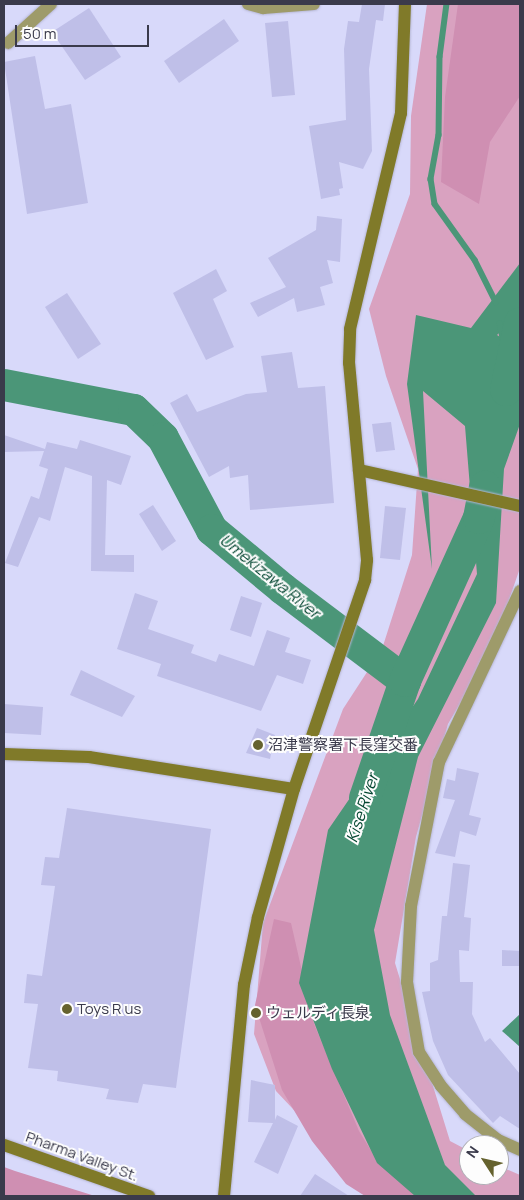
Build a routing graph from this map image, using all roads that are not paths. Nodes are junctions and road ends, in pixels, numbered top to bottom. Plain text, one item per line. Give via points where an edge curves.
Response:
1 (51, 4) edge
2 (248, 4) edge
3 (314, 4) edge
4 (405, 4) edge
5 (8, 43) dead end
6 (359, 470) junction
7 (520, 506) edge
8 (520, 591) edge
9 (4, 754) edge
10 (294, 789) junction
11 (4, 1145) edge
12 (520, 1150) edge
13 (149, 1196) edge
14 (224, 1196) edge

1 - 5 street
2 - 3 street via 263,8
4 - 6 street via 400,113 350,329
6 - 7 street
6 - 10 street via 367,560 365,580
8 - 12 street via 439,762 411,906 407,982 419,1052 441,1086 465,1114 498,1140
9 - 10 street via 89,758
10 - 14 street via 258,917 244,984
11 - 13 street, Pharma Valley St.

